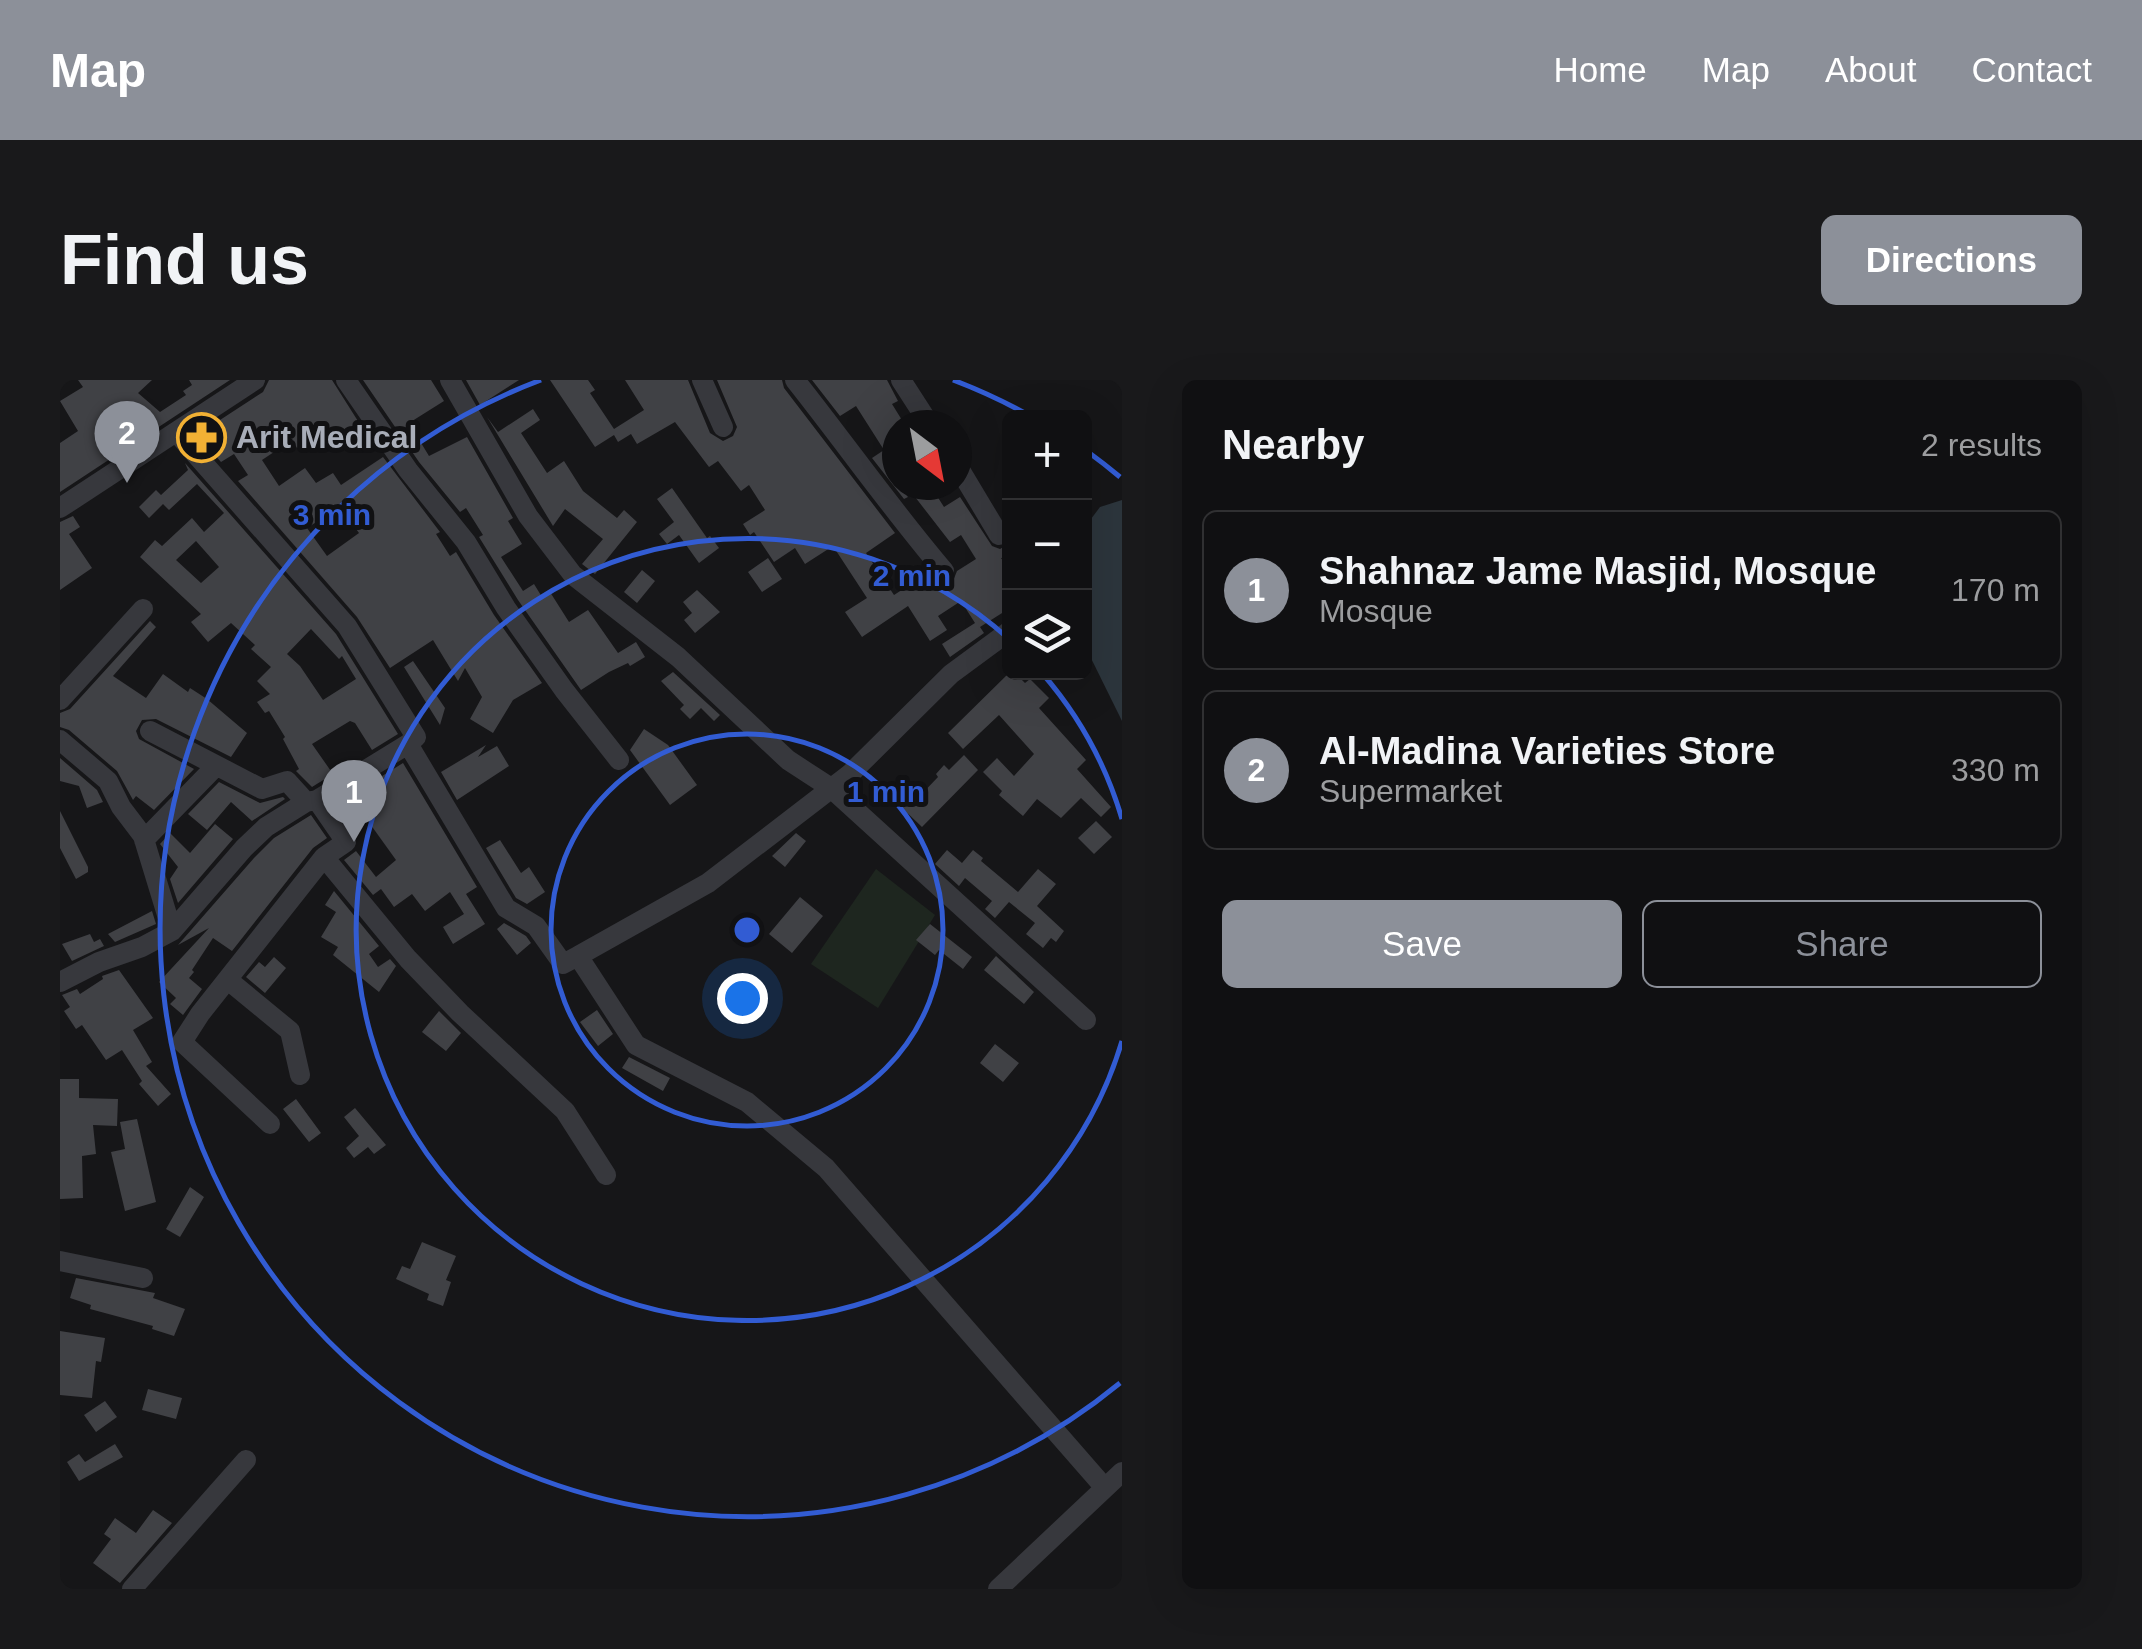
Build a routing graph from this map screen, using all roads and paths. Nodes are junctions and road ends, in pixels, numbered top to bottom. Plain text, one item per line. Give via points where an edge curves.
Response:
1 (255, 380) edge
2 (346, 380) edge
3 (450, 380) edge
4 (702, 380) edge
5 (795, 380) edge
6 (901, 380) edge
7 (920, 410) edge
8 (723, 427) dead end
9 (176, 432) junction
10 (972, 491) edge
11 (60, 508) edge
12 (999, 535) dead end
13 (944, 572) dead end
14 (143, 609) dead end
15 (1002, 636) edge
16 (60, 700) edge
17 (150, 732) dead end
18 (60, 740) edge
19 (408, 744) junction
20 (619, 760) dead end
21 (215, 766) junction
22 (832, 788) junction
23 (311, 801) junction
24 (144, 840) junction
25 (324, 857) junction
26 (172, 931) junction
27 (578, 956) junction
28 (228, 980) junction
29 (60, 982) edge
30 (1086, 1020) dead end
31 (300, 1075) dead end
32 (270, 1124) dead end
33 (606, 1175) dead end
34 (60, 1261) edge
35 (142, 1278) dead end
36 (246, 1460) dead end
37 (1122, 1472) edge
38 (1105, 1488) junction
39 (132, 1589) edge
40 (998, 1589) edge

1 - 9 street
2 - 20 street
3 - 22 street via 528,516 572,575 678,657 788,760
4 - 8 street
5 - 13 street
6 - 7 street
9 - 11 street
9 - 19 street via 347,626 416,737
10 - 12 street
14 - 16 street
15 - 22 street via 951,674
17 - 21 street
18 - 24 street via 108,781
19 - 23 street
19 - 27 street via 506,908 536,926 564,964
21 - 23 street via 262,789 287,781
21 - 24 street
22 - 27 street via 708,883
22 - 30 street
23 - 25 street via 346,842
23 - 26 street via 266,827
24 - 26 street
25 - 28 street
25 - 33 street via 434,986 565,1111
26 - 29 street
27 - 38 street via 636,1045 747,1102 826,1168
28 - 31 street via 290,1031
28 - 32 street via 182,1042
34 - 35 street
36 - 39 street
37 - 38 street
38 - 40 street

